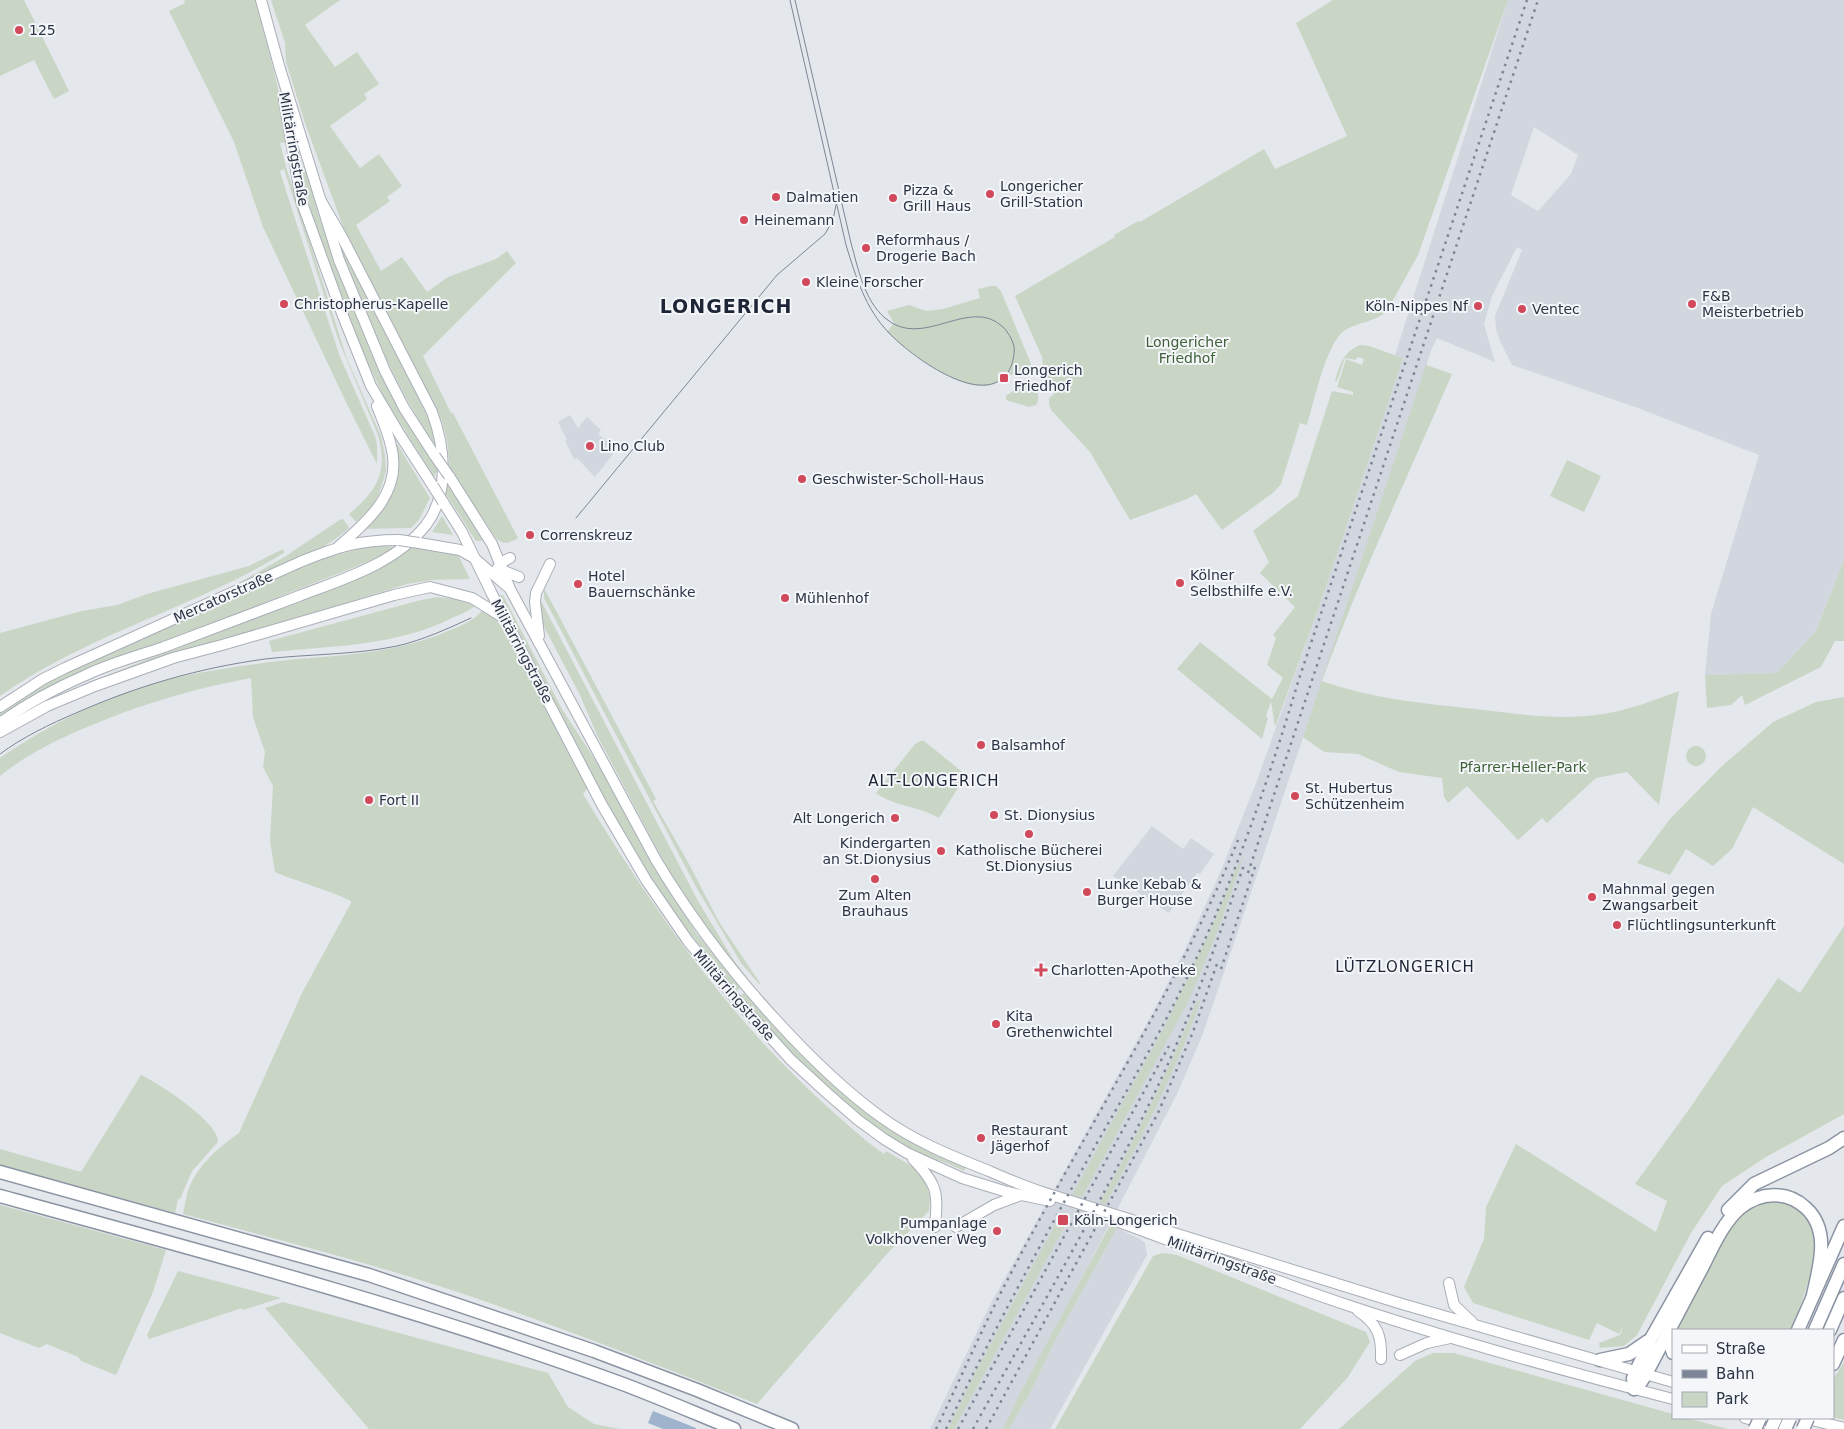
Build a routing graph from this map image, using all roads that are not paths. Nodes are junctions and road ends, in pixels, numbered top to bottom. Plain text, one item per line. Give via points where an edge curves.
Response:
1 (261, 0) edge
2 (280, 69) junction
3 (308, 156) junction
4 (294, 159) junction
5 (321, 201) junction
6 (370, 386) junction
7 (467, 542) junction
8 (338, 547) junction
9 (474, 558) junction
10 (510, 558) dead end
11 (550, 564) dead end
12 (499, 570) junction
13 (520, 577) dead end
14 (492, 594) junction
15 (506, 619) junction
16 (540, 645) junction
17 (0, 707) edge
18 (0, 723) edge
19 (0, 732) edge
20 (1844, 1138) edge
21 (906, 1153) junction
22 (0, 1172) edge
23 (1022, 1195) junction
24 (0, 1196) edge
25 (1844, 1226) edge
26 (935, 1227) dead end
27 (956, 1227) dead end
28 (1844, 1264) edge
29 (1449, 1283) dead end
30 (1813, 1295) junction
31 (1844, 1298) edge
32 (1349, 1306) junction
33 (1475, 1325) junction
34 (1798, 1329) edge
35 (1815, 1329) edge
36 (1830, 1329) edge
37 (1670, 1330) junction
38 (1652, 1337) junction
39 (1451, 1338) junction
40 (1844, 1340) edge
41 (1672, 1350) edge
42 (1400, 1355) dead end
43 (1381, 1359) dead end
44 (1600, 1360) junction
45 (1834, 1362) edge
46 (1641, 1372) junction
47 (1672, 1382) edge
48 (1634, 1389) junction
49 (1672, 1399) edge
50 (1748, 1419) edge
51 (1808, 1419) edge
52 (1844, 1428) edge
53 (734, 1429) edge
54 (792, 1429) edge
55 (1786, 1429) edge

1 - 2 main road, Militärringstraße
2 - 3 main road, Militärringstraße
2 - 4 main road, Militärringstraße
3 - 4 main road
3 - 5 main road, Militärringstraße
4 - 6 main road, Militärringstraße via 309,225
5 - 12 main road, Militärringstraße, bridge via 339,260 375,349 404,408 492,544
5 - 18 main road via 438,427 442,443 442,480 438,500 427,523 415,537 380,563 266,609 87,674
6 - 7 main road, Militärringstraße, bridge
6 - 8 main road via 391,446 394,473 380,506
7 - 9 main road, Militärringstraße
7 - 12 main road
8 - 9 main road, Mercatorstraße, bridge via 399,540 460,550
8 - 17 main road, Mercatorstraße via 89,656 43,679
9 - 12 main road
9 - 14 main road, Militärringstraße
10 - 12 main road
11 - 16 main road via 534,602
12 - 13 main road
12 - 14 main road via 491,582
12 - 16 main road, Militärringstraße
14 - 15 main road, Militärringstraße
15 - 19 main road via 472,598 430,587 394,595 173,658 47,706
15 - 21 main road, Militärringstraße via 602,805 646,880 688,941 792,1060 858,1120
16 - 33 main road, Militärringstraße via 656,860 701,929 746,988 821,1068 882,1118 942,1152 1022,1185
20 - 38 highway via 1754,1184 1730,1207
21 - 23 main road, Militärringstraße via 977,1184
21 - 26 main road via 927,1174 937,1193
22 - 54 highway via 369,1275 594,1351
23 - 27 main road via 994,1205
23 - 32 main road, Militärringstraße via 1116,1221
24 - 53 highway via 363,1297 624,1384
25 - 30 highway
28 - 35 highway
29 - 33 main road via 1454,1305
30 - 34 highway
30 - 37 highway via 1821,1245 1816,1221 1796,1200 1770,1195 1740,1208 1728,1222
31 - 36 highway
32 - 39 main road, Militärringstraße
32 - 43 main road via 1378,1328
33 - 44 main road, Militärringstraße
37 - 41 highway
37 - 46 highway
38 - 44 highway via 1629,1354
38 - 46 highway
39 - 42 main road via 1426,1343
39 - 48 main road, Militärringstraße
40 - 45 highway
44 - 46 main road, Militärringstraße
46 - 47 main road, Militärringstraße
46 - 48 highway via 1633,1378
48 - 49 main road, Militärringstraße
50 - 55 main road
51 - 52 main road

